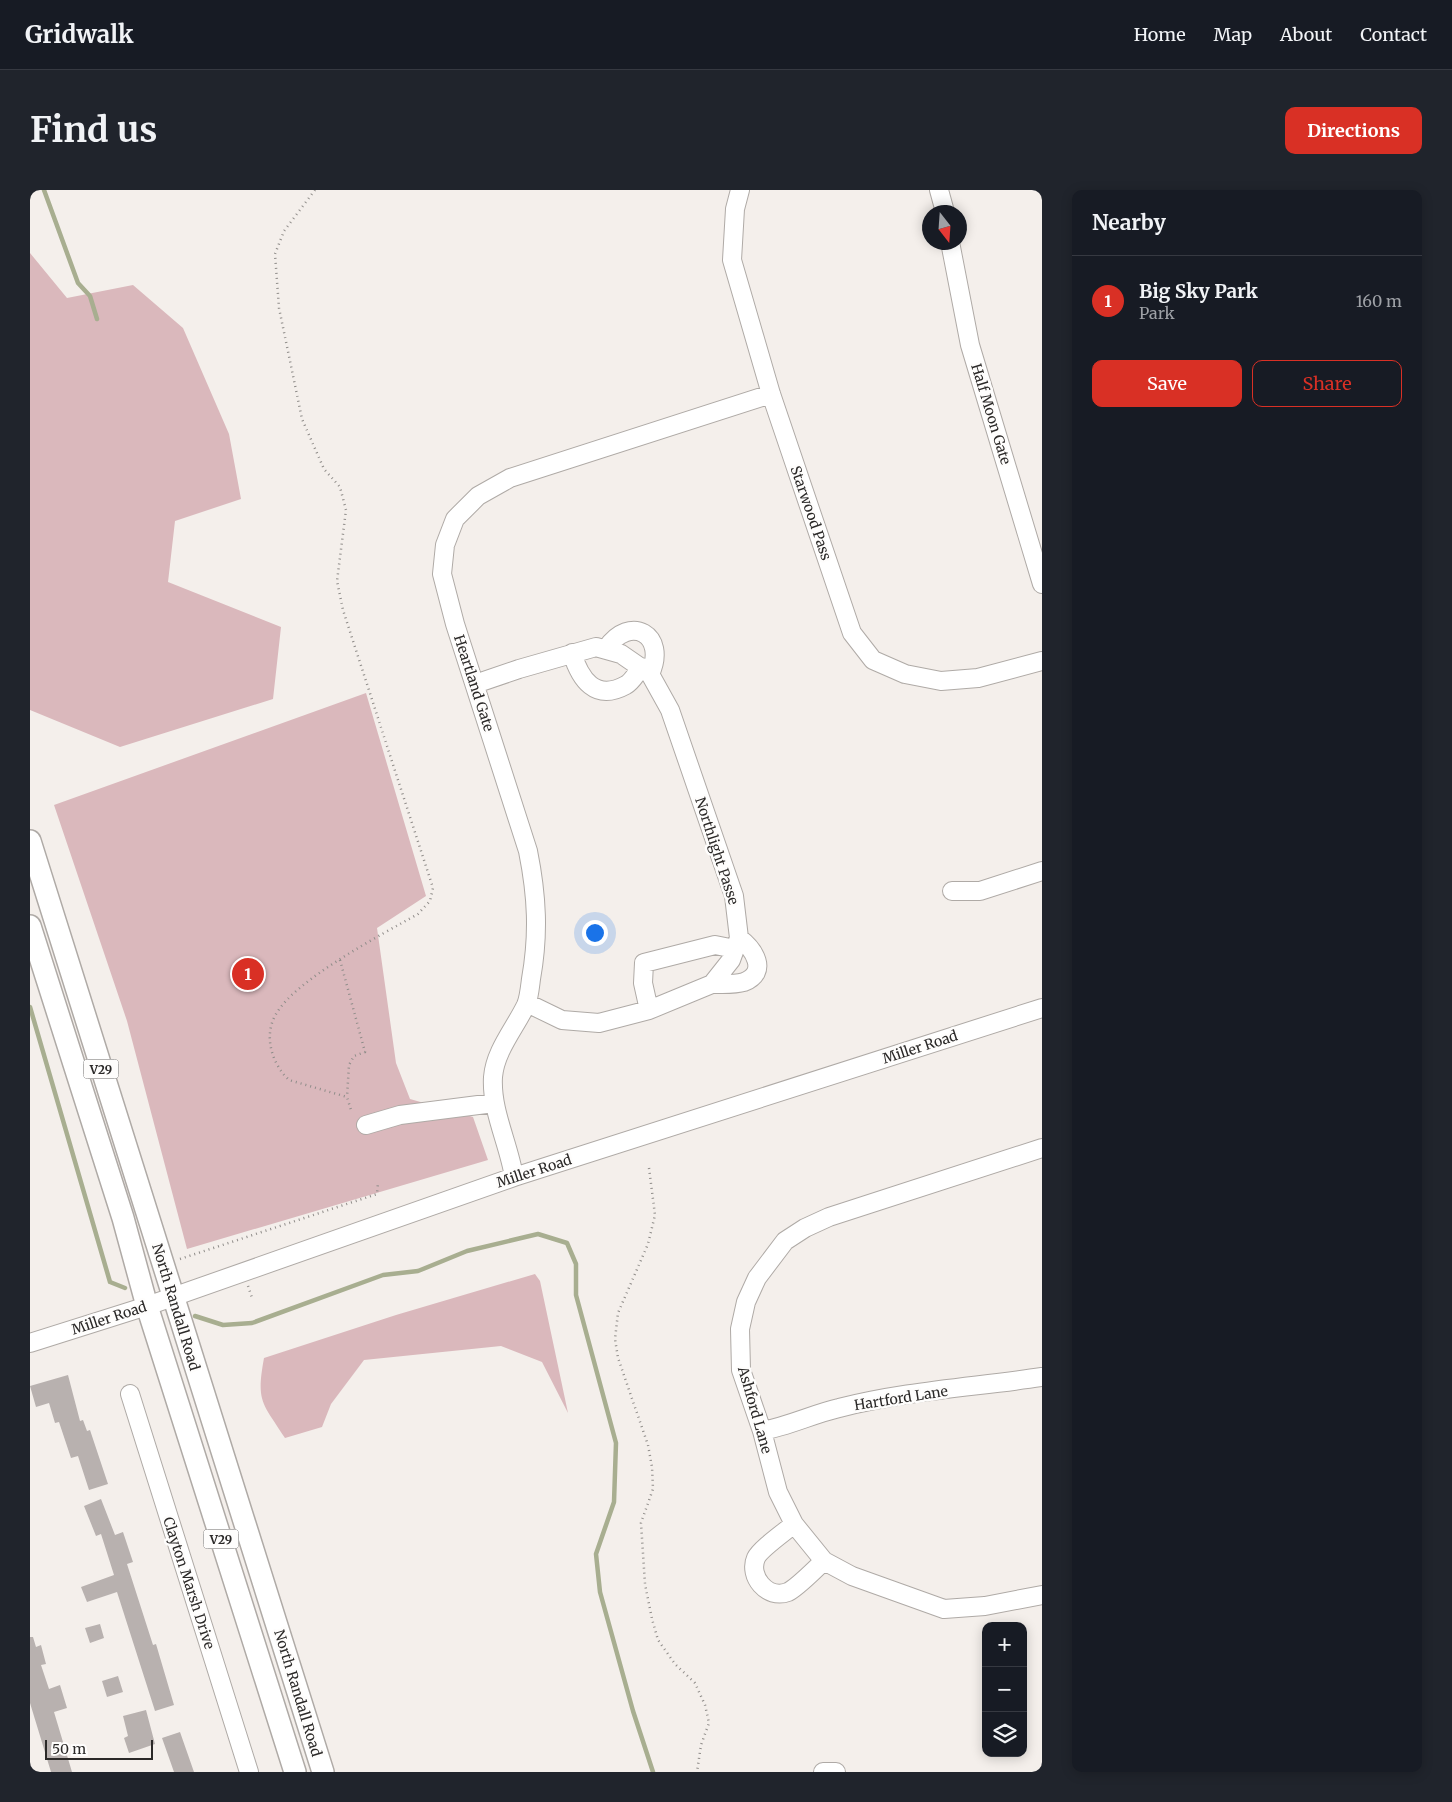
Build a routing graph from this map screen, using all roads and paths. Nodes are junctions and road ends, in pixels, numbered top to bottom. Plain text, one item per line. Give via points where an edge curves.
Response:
1 (315, 190) edge
2 (740, 190) edge
3 (939, 190) edge
4 (943, 205) edge
5 (952, 250) edge
6 (771, 394) junction
7 (1042, 584) edge
8 (606, 649) junction
9 (572, 653) junction
10 (1042, 661) edge
11 (646, 670) junction
12 (475, 684) junction
13 (30, 841) edge
14 (1042, 871) edge
15 (952, 891) dead end
16 (30, 926) edge
17 (737, 944) junction
18 (340, 960) junction
19 (712, 984) junction
20 (527, 1003) junction
21 (1042, 1008) edge
22 (649, 1010) junction
23 (348, 1097) junction
24 (494, 1103) junction
25 (351, 1110) dead end
26 (366, 1125) dead end
27 (1042, 1148) edge
28 (649, 1168) dead end
29 (514, 1177) junction
30 (378, 1183) dead end
31 (192, 1255) dead end
32 (172, 1297) junction
33 (147, 1306) junction
34 (30, 1343) edge
35 (1042, 1377) edge
36 (130, 1394) dead end
37 (762, 1431) junction
38 (794, 1524) junction
39 (824, 1561) junction
40 (1042, 1596) edge
41 (249, 1772) edge
42 (296, 1772) edge
43 (323, 1772) edge
44 (697, 1772) edge
45 (823, 1772) edge
46 (836, 1772) edge

1 - 18 path via 284,231 275,254 279,308 302,419 324,469 340,487 346,510 337,581 343,610 433,888 430,901 418,914
2 - 6 street, Starwood Pass via 735,209 732,260
3 - 4 street
5 - 7 street, Half Moon Gate via 970,345
6 - 10 street, Starwood Pass via 852,633 873,660 905,674 941,681 978,678
6 - 12 street, Heartland Gate via 510,478 478,496 455,519 445,546 442,574
8 - 9 street, Northlight Passe via 596,647
8 - 11 street, Northlight Passe via 622,654
8 - 11 street via 620,632 643,632 653,641 655,651 654,663
9 - 11 street via 587,684 601,690 627,685
9 - 12 street, Northlight Passe
11 - 17 street, Northlight Passe via 670,710 734,896
12 - 20 street, Heartland Gate via 528,851 536,889 535,957
13 - 32 main road, North Randall Road / V29
14 - 15 street via 980,891
16 - 33 main road, North Randall Road / V29 via 123,1218
17 - 19 street via 731,960
17 - 19 street via 751,946 757,962 752,974 741,983
17 - 22 street via 715,945 644,963 643,983
18 - 23 path via 365,1052 354,1056 349,1065
18 - 23 path via 299,990 276,1014 271,1044 275,1064 289,1080
19 - 22 street
20 - 22 street via 562,1020 599,1023
20 - 24 street, Heartland Gate via 497,1059 493,1076
21 - 29 street, Miller Road
23 - 25 path
24 - 26 street via 400,1115
24 - 29 street, Heartland Gate
27 - 37 street, Ashford Lane via 829,1217 785,1241 757,1278 746,1302 740,1329 741,1370
28 - 44 path via 655,1214 648,1244 618,1313 615,1338 618,1358 648,1445 652,1467 653,1489 642,1523 645,1584 652,1619 658,1640 674,1664 694,1684 705,1705 709,1723
29 - 32 street, Miller Road
30 - 31 path via 377,1194
32 - 33 street, Miller Road
32 - 43 main road, North Randall Road / V29
33 - 34 street, Miller Road
33 - 42 main road, North Randall Road / V29
35 - 37 street, Hartford Lane via 839,1408
36 - 41 street, Clayton Marsh Drive
37 - 38 street, Ashford Lane via 778,1492
38 - 39 street, Ashford Lane
38 - 39 street via 757,1556 754,1569 763,1588 776,1593 788,1592
39 - 40 street, Ashford Lane via 852,1576 944,1609 986,1606
45 - 46 street

